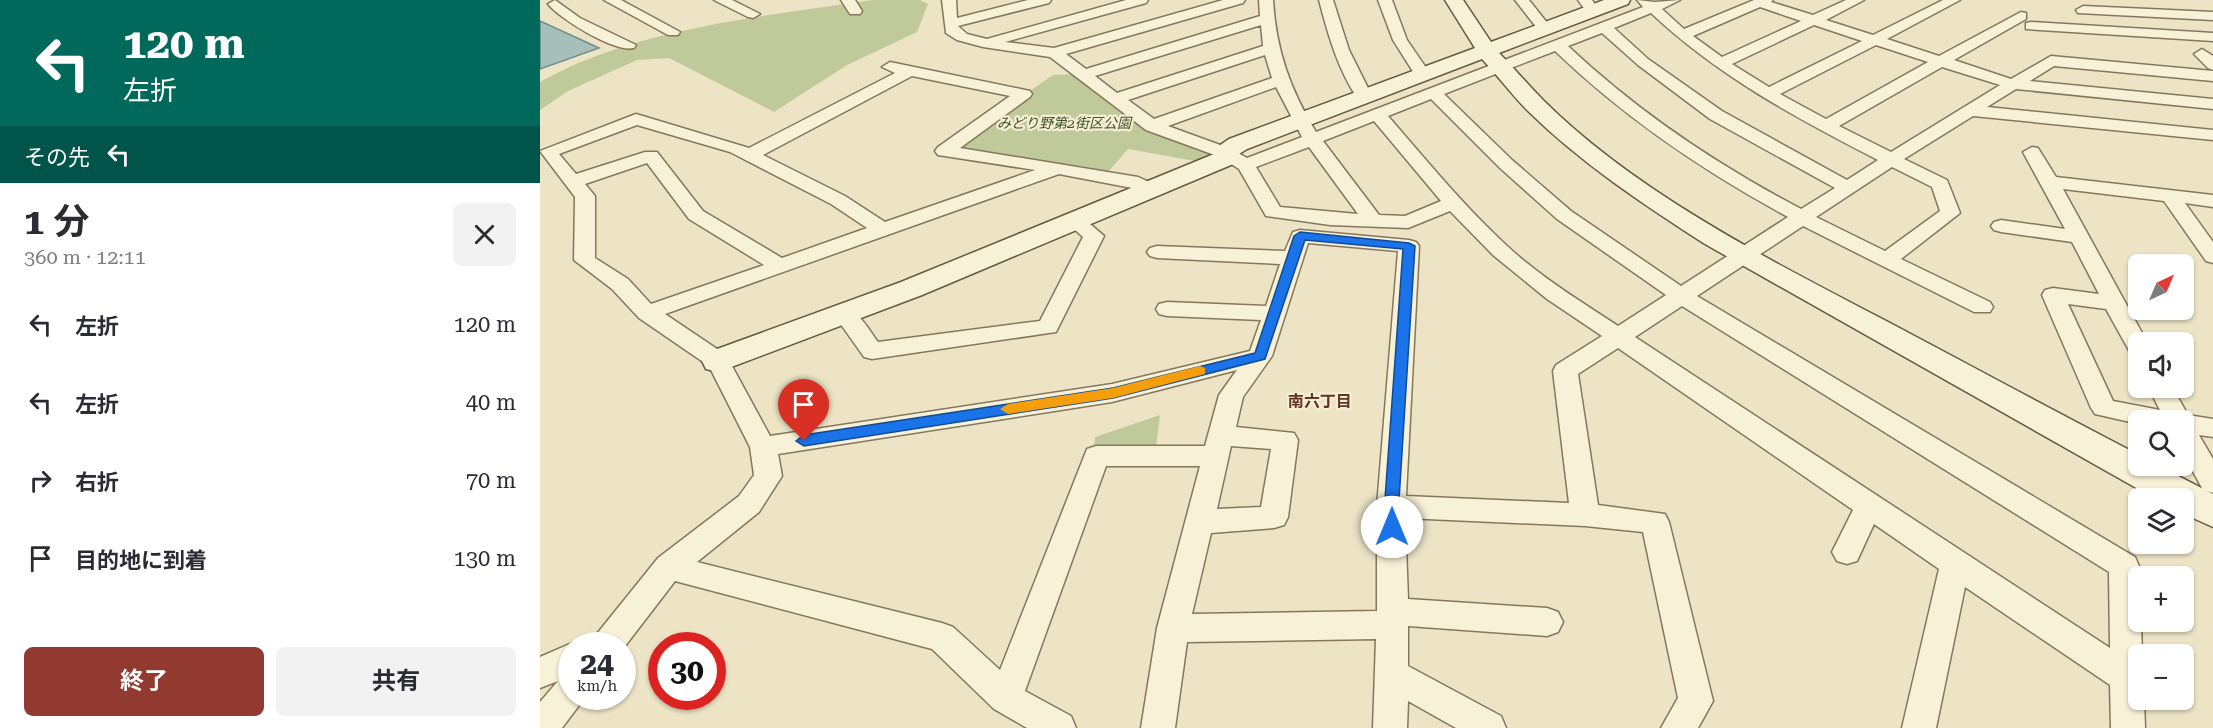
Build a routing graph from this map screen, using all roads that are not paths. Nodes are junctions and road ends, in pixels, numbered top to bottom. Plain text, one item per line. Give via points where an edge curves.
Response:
1 (611, 0) edge
2 (721, 0) edge
3 (950, 0) edge
4 (1044, 0) edge
5 (1141, 0) edge
6 (1238, 0) edge
7 (1266, 0) edge
8 (1326, 0) edge
9 (1385, 0) edge
10 (1454, 0) edge
11 (1522, 0) edge
12 (1621, 0) edge
13 (1673, 0) edge
14 (1857, 0) edge
15 (1953, 0) edge
16 (2010, 0) edge
17 (2069, 0) edge
18 (1763, 1) edge
19 (560, 2) edge
20 (1648, 4) edge
21 (540, 9) edge
22 (2084, 10) junction
23 (1594, 12) edge
24 (753, 14) dead end
25 (2213, 16) edge
26 (1266, 19) junction
27 (1814, 20) junction
28 (2026, 21) junction
29 (950, 24) junction
30 (1545, 29) junction
31 (2106, 31) junction
32 (673, 32) dead end
33 (1682, 36) junction
34 (2213, 37) edge
35 (1874, 40) junction
36 (983, 43) junction
37 (629, 45) dead end
38 (1558, 45) junction
39 (1272, 48) junction
40 (1054, 53) junction
41 (2213, 55) edge
42 (1493, 59) junction
43 (2051, 61) junction
44 (1940, 62) junction
45 (1719, 64) junction
46 (2213, 65) edge
47 (890, 67) dead end
48 (910, 71) junction
49 (1083, 75) junction
50 (2213, 76) edge
51 (1280, 80) junction
52 (1428, 84) junction
53 (2012, 84) junction
54 (1768, 94) junction
55 (1364, 96) junction
56 (1117, 98) junction
57 (2213, 104) edge
58 (1972, 111) junction
59 (1378, 115) junction
60 (1152, 126) junction
61 (1826, 126) junction
62 (1307, 130) junction
63 (2213, 135) edge
64 (2032, 152) dead end
65 (749, 154) junction
66 (1234, 158) junction
67 (1892, 159) junction
68 (1058, 168) junction
69 (574, 180) junction
70 (2050, 182) junction
71 (1847, 188) junction
72 (1151, 190) junction
73 (2169, 195) junction
74 (2213, 201) edge
75 (1453, 203) junction
76 (1800, 218) junction
77 (1372, 219) junction
78 (1075, 221) junction
79 (2001, 226) dead end
80 (883, 230) junction
81 (2078, 237) junction
82 (1157, 252) dead end
83 (1743, 255) junction
84 (2213, 257) edge
85 (1293, 258) junction
86 (1886, 260) junction
87 (781, 266) junction
88 (1682, 296) junction
89 (2114, 303) junction
90 (1982, 307) dead end
91 (1167, 309) dead end
92 (647, 313) junction
93 (1275, 313) junction
94 (846, 316) junction
95 (2130, 332) edge
96 (1615, 337) junction
97 (1260, 356) junction
98 (718, 361) junction
99 (2128, 413) edge
100 (2194, 425) edge
101 (2213, 428) edge
102 (1218, 446) junction
103 (763, 447) junction
104 (2194, 450) edge
105 (2213, 483) edge
106 (1391, 506) junction
107 (1869, 506) junction
108 (2213, 512) edge
109 (1585, 515) junction
110 (1199, 522) junction
111 (1847, 552) dead end
112 (1955, 564) junction
113 (669, 567) junction
114 (1393, 618) junction
115 (1547, 622) dead end
116 (1173, 628) junction
117 (615, 632) edge
118 (558, 665) edge
119 (540, 673) edge
120 (1391, 674) junction
121 (2126, 677) junction
122 (1006, 698) junction
123 (558, 706) edge
124 (540, 728) edge
125 (1059, 728) edge
126 (1158, 728) edge
127 (1390, 728) edge
128 (1490, 728) edge
129 (1678, 728) edge
130 (1919, 728) edge
131 (2128, 728) edge

1 - 32 street
2 - 24 street
3 - 29 street
4 - 29 street
5 - 36 street
6 - 40 street
7 - 26 street
8 - 55 street via 1333,29
9 - 52 street via 1400,40
10 - 42 street
11 - 30 street
12 - 23 street
13 - 20 street
14 - 27 street
15 - 35 street
16 - 28 street
17 - 22 street
18 - 27 street
18 - 33 street
19 - 21 street
19 - 37 street via 575,21
20 - 23 street
20 - 33 street
22 - 25 street
22 - 31 street
23 - 30 street
23 - 38 street
23 - 71 street via 1643,62 1716,115
26 - 39 street
26 - 49 street
27 - 35 street
27 - 45 street
28 - 31 street
28 - 43 street via 2050,52
28 - 44 street
29 - 36 street via 951,30 962,37
30 - 42 street
31 - 34 street
33 - 45 street
35 - 44 street
35 - 54 street
36 - 40 street
38 - 42 street
38 - 76 street via 1650,124
39 - 51 street
39 - 56 street
40 - 49 street
41 - 46 street via 2202,54
42 - 52 street
42 - 83 street via 1528,98 1595,155
43 - 50 street
43 - 53 street
44 - 53 street
44 - 61 street
45 - 54 street
47 - 48 street
48 - 65 street
48 - 68 street via 1024,94 944,151
49 - 56 street
51 - 60 street
51 - 62 street
52 - 55 street
52 - 59 street
52 - 88 street via 1506,164 1564,215
53 - 57 street
53 - 58 street
54 - 61 street
55 - 62 street
56 - 60 street
58 - 63 street
58 - 67 street
59 - 62 street
59 - 75 street
60 - 66 street
61 - 67 street
62 - 66 street via 1238,144
62 - 77 street
64 - 70 street
65 - 69 street via 636,119 548,152
65 - 80 street via 838,200
66 - 72 street
66 - 77 street via 1273,212
67 - 71 street
67 - 86 street via 1940,184 1950,213
68 - 72 street via 1138,183
68 - 80 street
69 - 87 street via 651,156 696,215
69 - 92 street via 585,196 584,260 620,284
70 - 73 street
70 - 81 street
71 - 76 street
72 - 78 street
73 - 74 street
73 - 84 street
75 - 77 street via 1408,222
75 - 96 street via 1500,251
76 - 83 street
76 - 86 street
78 - 94 street
78 - 94 street via 1094,236 1048,327 872,351
79 - 81 street
80 - 87 street
81 - 89 street
82 - 85 street
83 - 88 street
83 - 108 street
85 - 93 street
85 - 106 street via 1300,236 1409,246
86 - 90 street
87 - 92 street
88 - 96 street
88 - 121 street via 2124,566
89 - 95 street
89 - 99 street via 2053,295 2104,408
91 - 93 street
92 - 98 street
93 - 97 street
94 - 98 street
96 - 107 street
96 - 109 street via 1565,371
97 - 102 street via 1231,395
97 - 103 street via 1113,393
98 - 103 street
100 - 101 street
102 - 110 street
102 - 110 street via 1285,440 1274,517
102 - 122 street via 1096,456
103 - 113 street via 768,476 749,504
104 - 105 street
106 - 109 street
106 - 114 street
107 - 111 street
107 - 112 street
109 - 129 street via 1655,522 1696,701
110 - 116 street
112 - 121 street
112 - 130 street
113 - 117 street
113 - 122 street via 942,637
114 - 115 street
114 - 116 street
114 - 120 street
116 - 126 street
118 - 119 street
120 - 127 street
120 - 128 street
121 - 131 street
122 - 125 street
123 - 124 street

